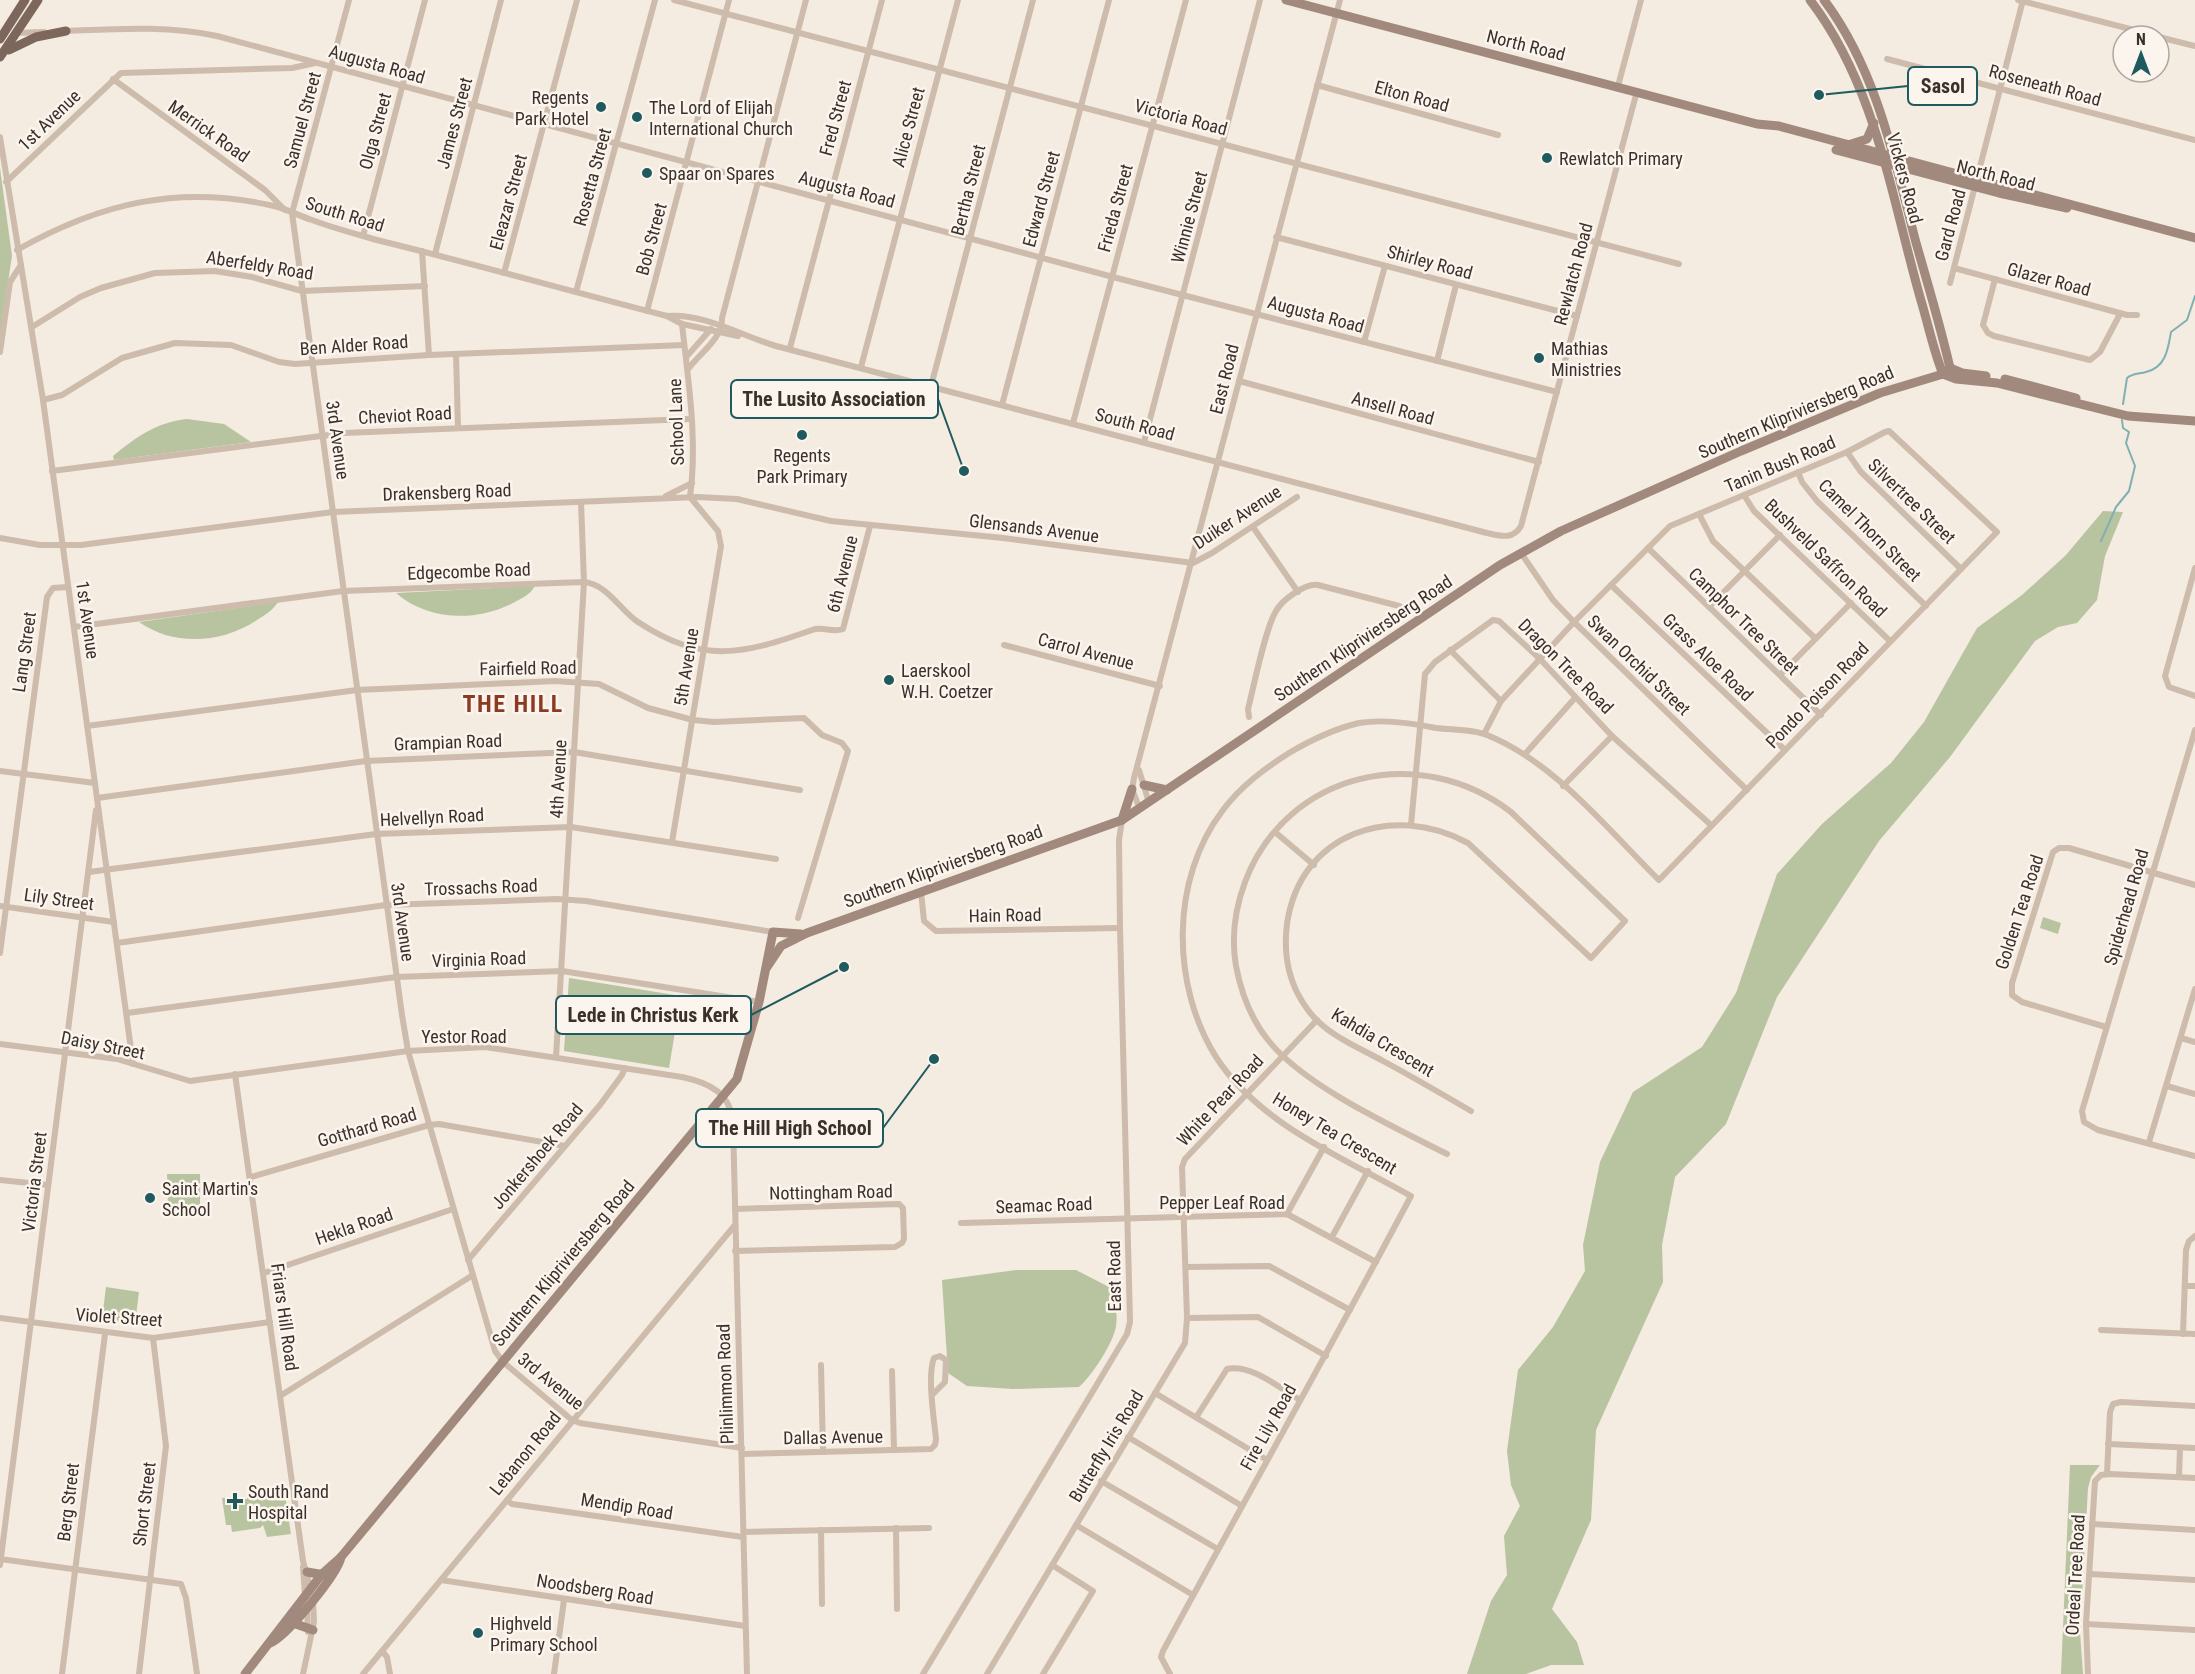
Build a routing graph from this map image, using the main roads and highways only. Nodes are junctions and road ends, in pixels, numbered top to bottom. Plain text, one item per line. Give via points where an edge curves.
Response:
1 (25, 0) edge
2 (38, 0) edge
3 (66, 31) road end
4 (2, 35) edge
5 (2, 55) edge

1 - 4 main road
2 - 5 main road
3 - 5 main road via 36,38

